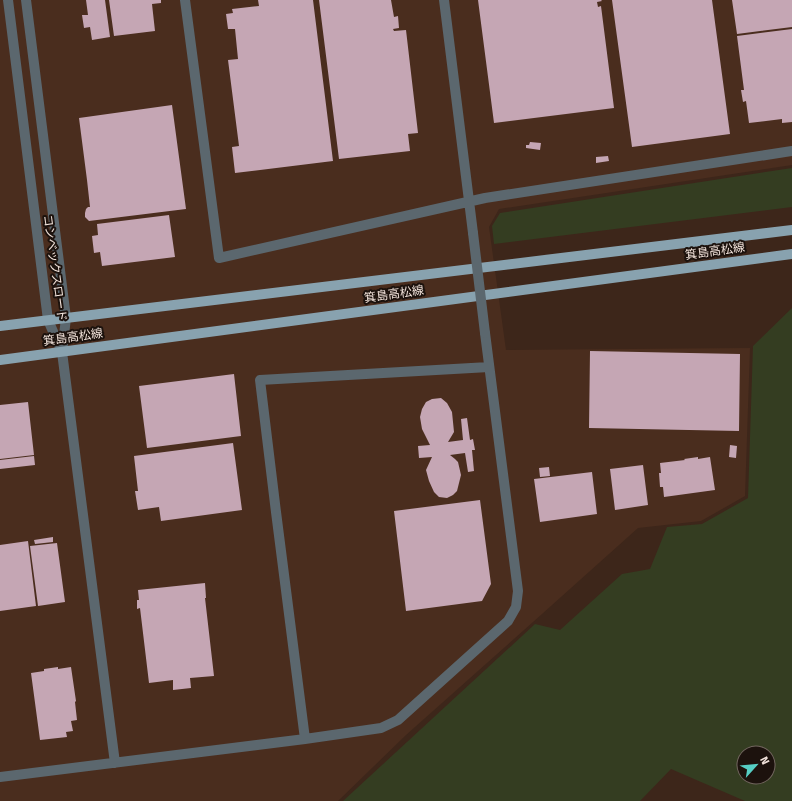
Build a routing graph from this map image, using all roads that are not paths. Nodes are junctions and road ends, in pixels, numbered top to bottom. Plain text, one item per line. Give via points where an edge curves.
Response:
1 (8, 0) edge
2 (26, 0) edge
3 (186, 0) edge
4 (444, 0) edge
5 (792, 151) edge
6 (470, 201) junction
7 (792, 230) edge
8 (792, 254) edge
9 (66, 318) junction
10 (48, 320) junction
11 (0, 326) edge
12 (62, 352) junction
13 (0, 360) edge
14 (489, 367) junction
15 (305, 739) junction
16 (115, 763) junction
17 (0, 777) edge

1 - 10 street, コンベックスロード
2 - 9 street, コンベックスロード
3 - 6 street via 219,258
4 - 6 street
5 - 6 street
6 - 14 street, bridge
7 - 9 main road, 箕島高松線
8 - 12 main road, 箕島高松線
9 - 10 main road, 箕島高松線
9 - 12 street, コンベックスロード
10 - 11 main road, 箕島高松線
10 - 12 street, コンベックスロード
12 - 13 main road, 箕島高松線
12 - 16 street
14 - 15 street via 518,591 516,607 508,621 398,720 381,728
14 - 15 street via 260,380
15 - 16 street
16 - 17 street

